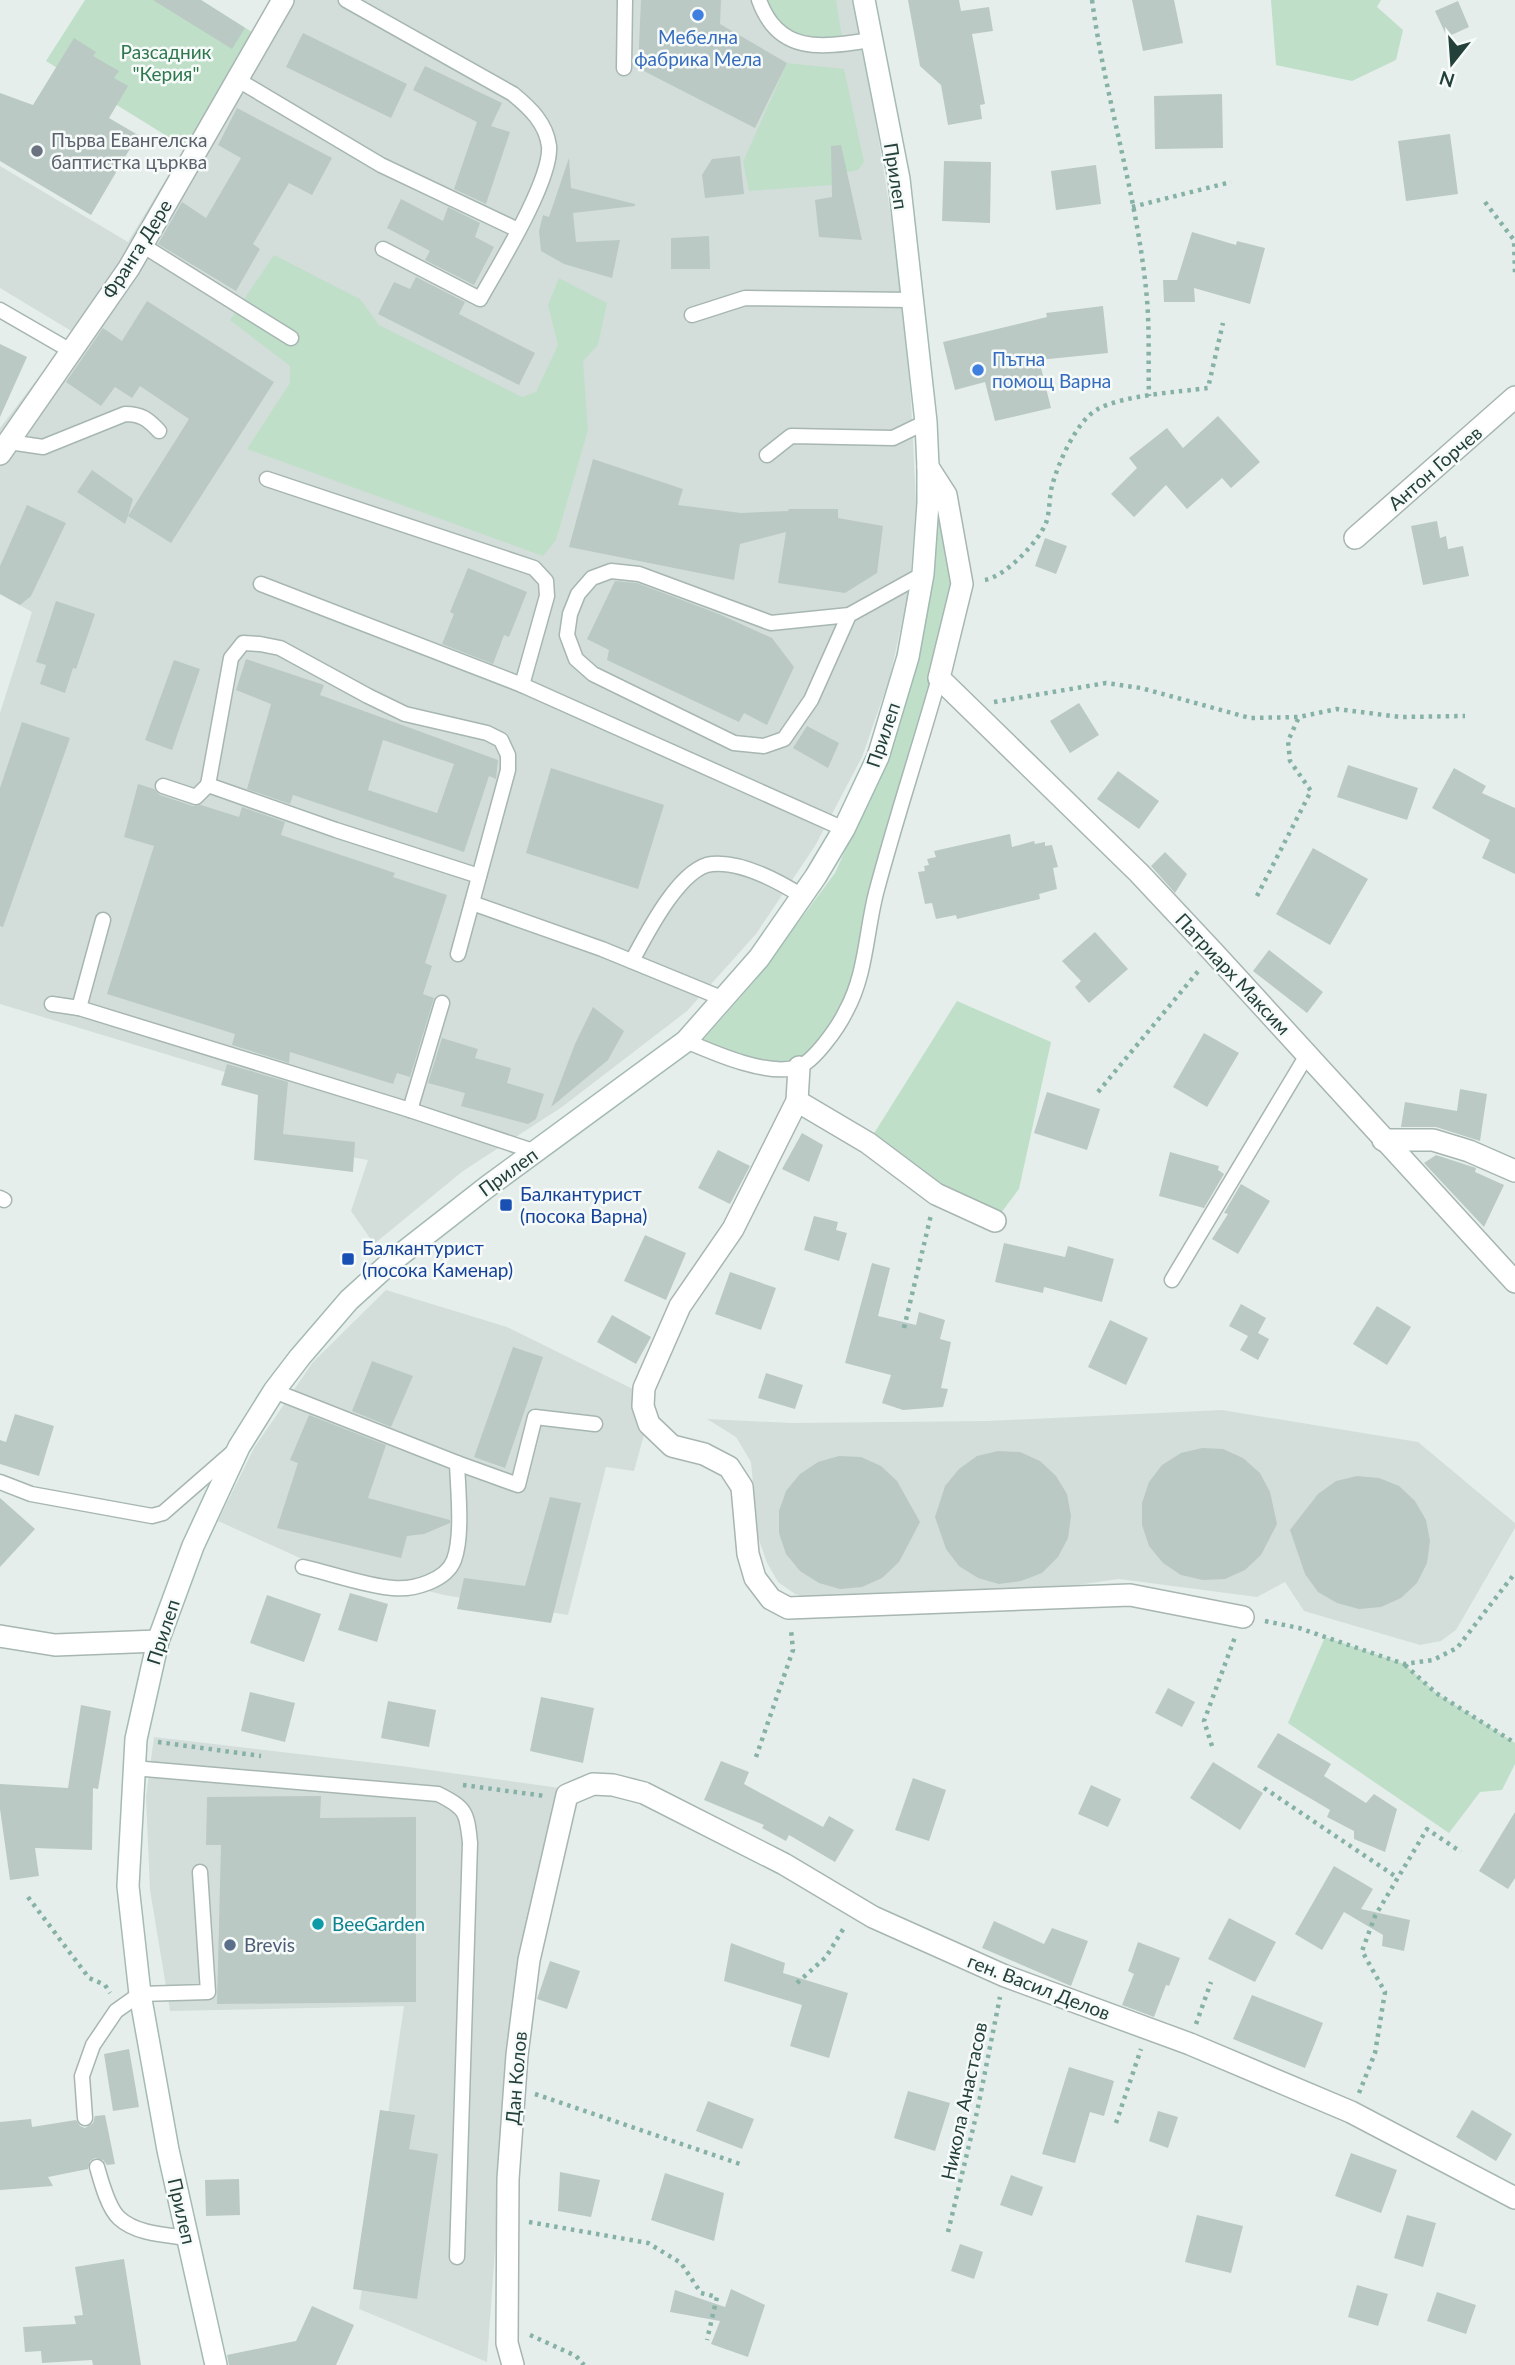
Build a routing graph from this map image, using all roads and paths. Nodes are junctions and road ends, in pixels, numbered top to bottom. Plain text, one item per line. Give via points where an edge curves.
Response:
1 (282, 0) edge
2 (346, 0) edge
3 (625, 0) edge
4 (759, 0) edge
5 (864, 0) edge
6 (1092, 0) edge
7 (871, 40) junction
8 (624, 68) dead end
9 (237, 80) junction
10 (1231, 182) dead end
11 (1485, 202) dead end
12 (1132, 207) junction
13 (518, 230) junction
14 (142, 245) junction
15 (383, 249) dead end
16 (1515, 273) edge
17 (912, 300) junction
18 (0, 310) edge
19 (692, 315) dead end
20 (1223, 323) dead end
21 (291, 338) dead end
22 (71, 351) junction
23 (1149, 396) junction
24 (1515, 397) edge
25 (926, 422) junction
26 (159, 430) dead end
27 (4, 448) edge
28 (767, 455) dead end
29 (928, 467) junction
30 (267, 479) dead end
31 (1355, 538) dead end
32 (923, 573) junction
33 (261, 584) dead end
34 (962, 584) junction
35 (849, 615) junction
36 (939, 678) junction
37 (522, 685) junction
38 (968, 706) junction
39 (1465, 716) dead end
40 (1299, 718) junction
41 (208, 785) junction
42 (163, 786) dead end
43 (844, 829) junction
44 (479, 876) junction
45 (802, 896) junction
46 (1257, 896) dead end
47 (472, 903) junction
48 (103, 920) dead end
49 (1214, 953) junction
50 (458, 954) dead end
51 (632, 961) junction
52 (724, 999) junction
53 (442, 1003) dead end
54 (52, 1004) dead end
55 (79, 1008) junction
56 (686, 1041) junction
57 (1307, 1055) junction
58 (799, 1067) junction
59 (1098, 1092) dead end
60 (797, 1101) junction
61 (410, 1110) junction
62 (1383, 1140) junction
63 (536, 1152) junction
64 (1515, 1171) edge
65 (936, 1194) junction
66 (995, 1221) dead end
67 (1172, 1280) dead end
68 (1515, 1282) edge
69 (904, 1328) dead end
70 (274, 1391) junction
71 (595, 1424) dead end
72 (239, 1447) junction
73 (457, 1463) junction
74 (0, 1482) edge
75 (303, 1567) dead end
76 (1515, 1573) edge
77 (788, 1608) junction
78 (1243, 1617) junction
79 (0, 1636) edge
80 (158, 1641) junction
81 (1404, 1664) junction
82 (1515, 1743) edge
83 (1212, 1746) dead end
84 (756, 1756) dead end
85 (133, 1768) junction
86 (1264, 1788) dead end
87 (567, 1795) joint
88 (1461, 1852) dead end
89 (200, 1872) dead end
90 (1398, 1878) junction
91 (28, 1897) dead end
92 (857, 1908) junction
93 (1005, 1976) junction
94 (1210, 1982) dead end
95 (797, 1983) dead end
96 (140, 1994) junction
97 (119, 2009) junction
98 (1148, 2028) junction
99 (1190, 2044) junction
100 (515, 2087) junction
101 (1351, 2112) junction
102 (85, 2118) dead end
103 (1116, 2123) dead end
104 (740, 2164) dead end
105 (97, 2167) dead end
106 (1515, 2198) edge
107 (508, 2218) junction
108 (948, 2232) dead end
109 (188, 2238) junction
110 (457, 2257) dead end
111 (508, 2326) junction
112 (708, 2340) dead end
113 (216, 2365) edge
114 (513, 2365) edge
115 (584, 2365) edge

1 - 9 street, Франга Дере
2 - 13 lane via 531,108 544,128 549,148 546,171
3 - 8 lane
4 - 7 lane via 764,14 782,34 803,45
5 - 7 street, Прилеп
6 - 12 path
7 - 17 street, Прилеп via 899,179
9 - 13 lane via 381,165
9 - 14 street, Франга Дере
10 - 12 path
11 - 16 path via 1514,240
12 - 23 path via 1146,290
13 - 15 lane via 480,299
14 - 21 lane
14 - 22 street, Франга Дере
17 - 19 lane via 745,298
17 - 25 street, Прилеп
18 - 22 lane
20 - 23 path via 1208,388
22 - 27 street, Франга Дере
23 - 34 path via 1097,409 1073,435 1060,460 1046,523 1022,556 993,579
24 - 31 street, Антон Горчев
25 - 28 lane via 893,438 791,436
25 - 29 street, Прилеп
26 - 27 lane via 138,414 125,414 43,447
29 - 32 street, Прилеп
29 - 34 street via 946,495
30 - 37 lane via 534,568 546,580 547,596
32 - 35 lane
32 - 43 street, Прилеп via 908,657 878,757
33 - 37 lane
34 - 36 street
35 - 35 lane via 771,623 639,574 611,570 592,578 578,594 567,635 576,659 593,674 734,743 764,746 784,738 811,700
36 - 38 street, Патриарх Максим
36 - 58 lane via 876,894 859,979 846,1012 817,1054
37 - 43 lane
38 - 40 path via 1106,683 1250,718
38 - 49 street, Патриарх Максим
39 - 40 path via 1400,717 1337,709
40 - 46 path via 1288,741 1290,761 1311,791
41 - 42 lane via 197,797
41 - 44 lane
41 - 44 lane via 231,658 243,643 280,648 405,714 501,740 508,770
43 - 45 street, Прилеп
44 - 47 lane
45 - 51 lane via 775,879 710,864 688,877 664,904
45 - 52 street, Прилеп
47 - 50 lane
47 - 51 lane
48 - 55 lane
49 - 57 street, Патриарх Максим
49 - 59 path
51 - 52 lane
52 - 56 street, Прилеп
53 - 61 lane
54 - 55 lane
55 - 61 lane
56 - 58 lane via 740,1063 772,1069
56 - 63 street, Прилеп
57 - 62 street, Патриарх Максим
57 - 67 lane
58 - 60 street
60 - 65 street via 868,1143
60 - 77 street via 733,1228 680,1306 644,1388 643,1406 649,1424 672,1446 704,1454 729,1467 742,1487 748,1554 755,1578 771,1599
61 - 63 lane
62 - 64 street via 1433,1140
62 - 68 street, Патриарх Максим
63 - 70 street, Прилеп via 362,1287
65 - 66 street
65 - 69 path
70 - 72 street, Прилеп
70 - 73 lane
71 - 73 lane via 535,1417 518,1485
72 - 74 lane via 163,1513 152,1516 30,1494
72 - 80 street, Прилеп via 193,1546
73 - 75 lane via 458,1544 453,1563 444,1574 421,1585 394,1589
76 - 81 path via 1457,1648 1433,1660
77 - 78 street via 1130,1595
77 - 84 path via 793,1650
78 - 81 path via 1299,1628
78 - 83 path via 1204,1721
79 - 80 street via 55,1645
80 - 85 street, Прилеп
81 - 82 path via 1436,1693
85 - 96 street, Прилеп via 128,1886
85 - 110 lane via 438,1794 458,1804 470,1843
86 - 90 path
87 - 92 street, ген. Васил Делов via 593,1784 645,1793 784,1864
87 - 100 street, Дан Колов via 529,1960
88 - 90 path via 1427,1829
89 - 96 lane via 208,1992
90 - 101 path via 1375,1916 1362,1951 1385,1992 1375,2053
91 - 97 path via 89,1978 105,1985
92 - 93 street, ген. Васил Делов
92 - 95 path via 826,1957
93 - 98 street, ген. Васил Делов
93 - 108 path, Никола Анастасов
94 - 99 path
96 - 97 lane
96 - 109 street, Прилеп
97 - 102 lane via 93,2045 82,2076
98 - 99 street, ген. Васил Делов
98 - 103 path
99 - 101 street, ген. Васил Делов
100 - 104 path
100 - 107 street, Дан Колов
101 - 106 street, ген. Васил Делов
105 - 109 lane via 118,2218 141,2230
107 - 111 street, Дан Колов
107 - 112 path via 648,2243 681,2263 701,2293 717,2297
109 - 113 street, Прилеп
111 - 114 street, Дан Колов
111 - 115 path via 576,2356

